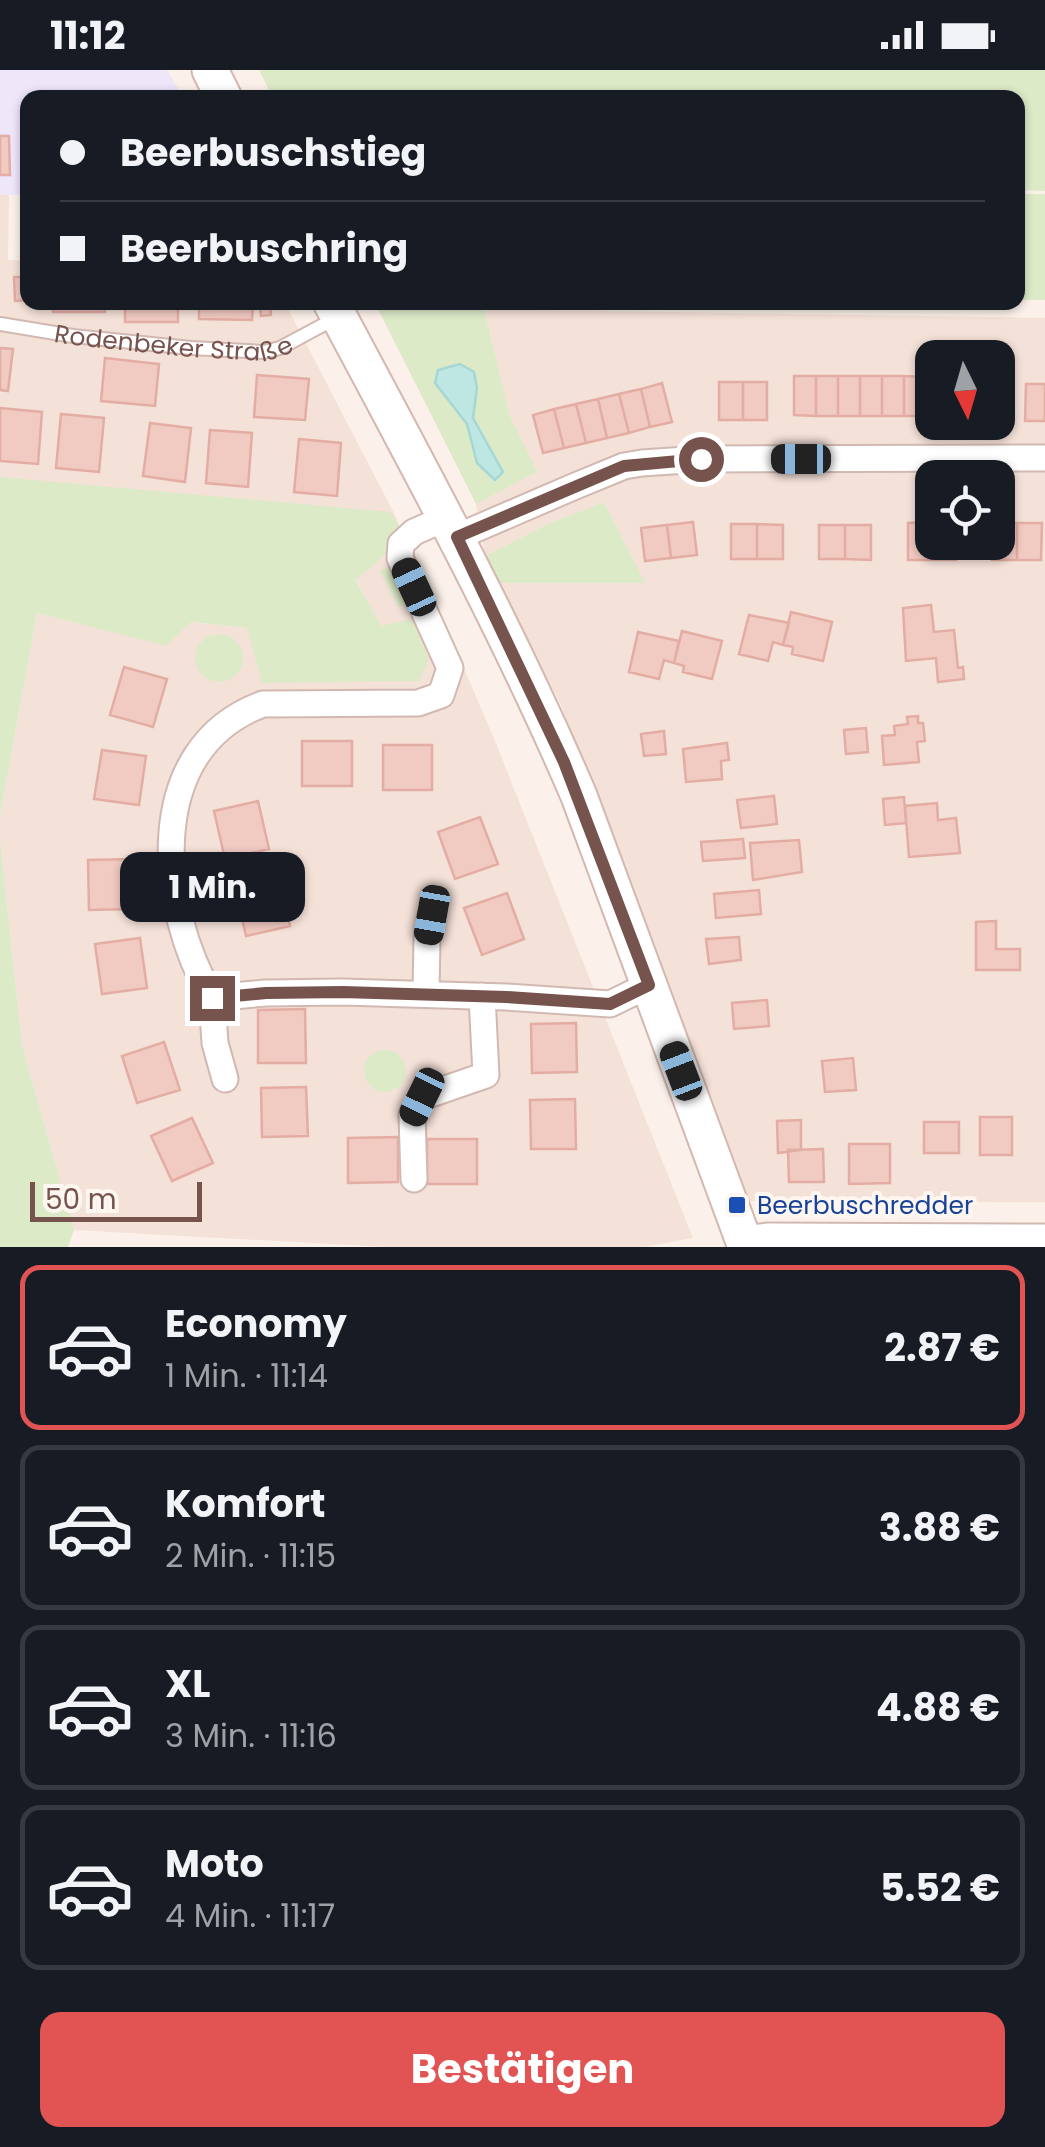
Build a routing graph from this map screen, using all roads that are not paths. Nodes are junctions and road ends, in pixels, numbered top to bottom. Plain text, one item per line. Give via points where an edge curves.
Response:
1 (334, 310) edge
2 (0, 324) edge
3 (1045, 458) edge
4 (452, 527) junction
5 (432, 915) dead end
6 (649, 985) junction
7 (426, 993) junction
8 (482, 996) junction
9 (212, 998) junction
10 (225, 1079) dead end
11 (414, 1179) dead end
12 (1045, 1237) edge
13 (745, 1243) edge

1 - 2 lane, Rodenbeker Straße via 264,352
1 - 4 street, Rodenbeker Straße
3 - 4 street via 642,463
4 - 6 street, Rodenbeker Straße via 557,745
4 - 9 street via 414,532 401,544 400,558 450,668 441,695 418,703 263,704 221,726 187,773 169,865 179,926
5 - 7 street
6 - 8 street via 610,1004
6 - 13 street, Rodenbeker Straße
7 - 8 street
7 - 9 street
8 - 11 street via 486,1075 422,1097 412,1115
9 - 10 street
12 - 13 street via 768,1236

